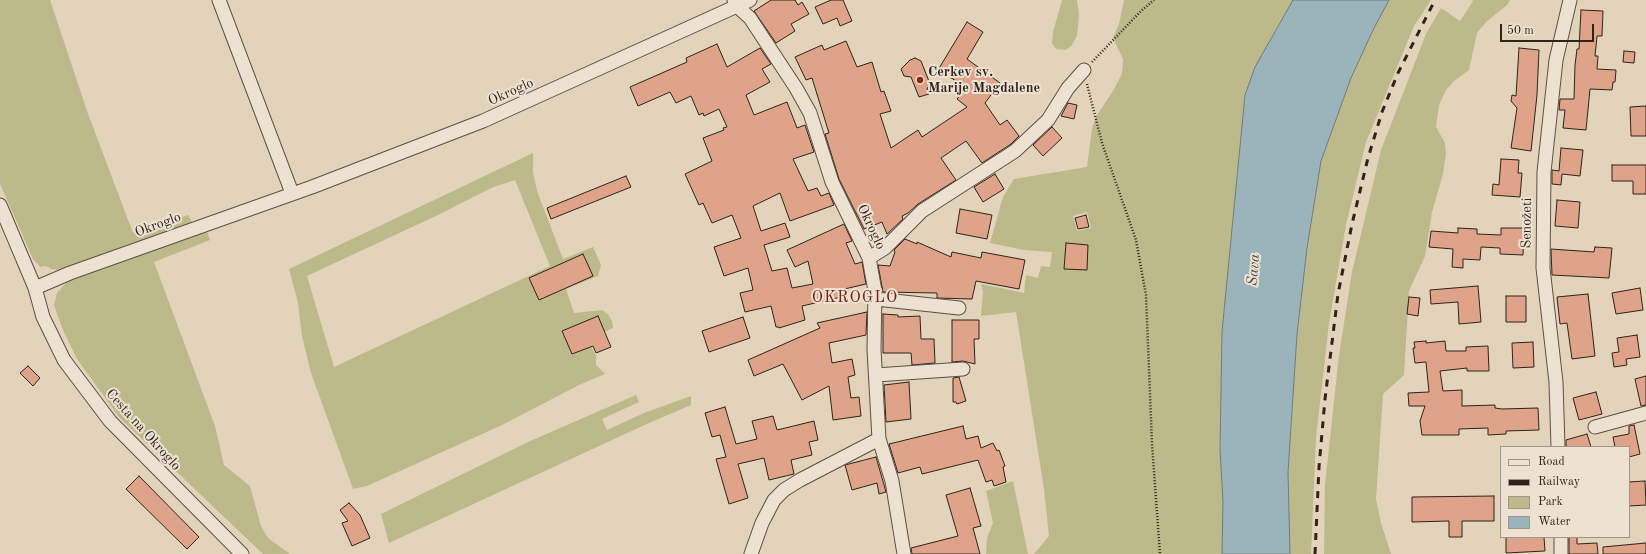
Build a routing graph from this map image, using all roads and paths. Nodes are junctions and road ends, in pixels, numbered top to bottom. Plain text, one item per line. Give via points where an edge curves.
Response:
1 (219, 0) edge
2 (750, 0) edge
3 (1154, 0) edge
4 (1570, 0) edge
5 (736, 3) edge
6 (1084, 70) junction
7 (292, 193) junction
8 (0, 205) edge
9 (869, 258) junction
10 (35, 288) junction
11 (876, 299) junction
12 (959, 308) dead end
13 (963, 369) dead end
14 (876, 375) junction
15 (1646, 413) edge
16 (1596, 427) dead end
17 (879, 439) junction
18 (1558, 446) edge
19 (1561, 538) edge
20 (242, 554) edge
21 (751, 554) edge
22 (904, 554) edge
23 (1160, 554) edge
24 (1561, 554) edge

1 - 7 street
2 - 5 street
3 - 6 path
4 - 18 street, Senožeti via 1556,60 1544,172 1543,268 1556,382
5 - 7 street, Okroglo via 484,121
5 - 9 street, Okroglo via 750,18 810,113 832,182
6 - 9 street via 1068,88 1048,120 1015,151 927,207 885,248
6 - 23 path via 1102,143 1136,240 1146,295 1151,436
7 - 10 street, Okroglo
8 - 10 street, Cesta na Okroglo
9 - 11 street, Okroglo
10 - 20 street, Cesta na Okroglo via 43,317 64,360 110,421
11 - 12 street
11 - 14 street, Okroglo
13 - 14 street
14 - 17 street, Okroglo
15 - 16 street
17 - 21 street via 784,490 774,500 762,523
17 - 22 street, Okroglo via 892,481
19 - 24 street

